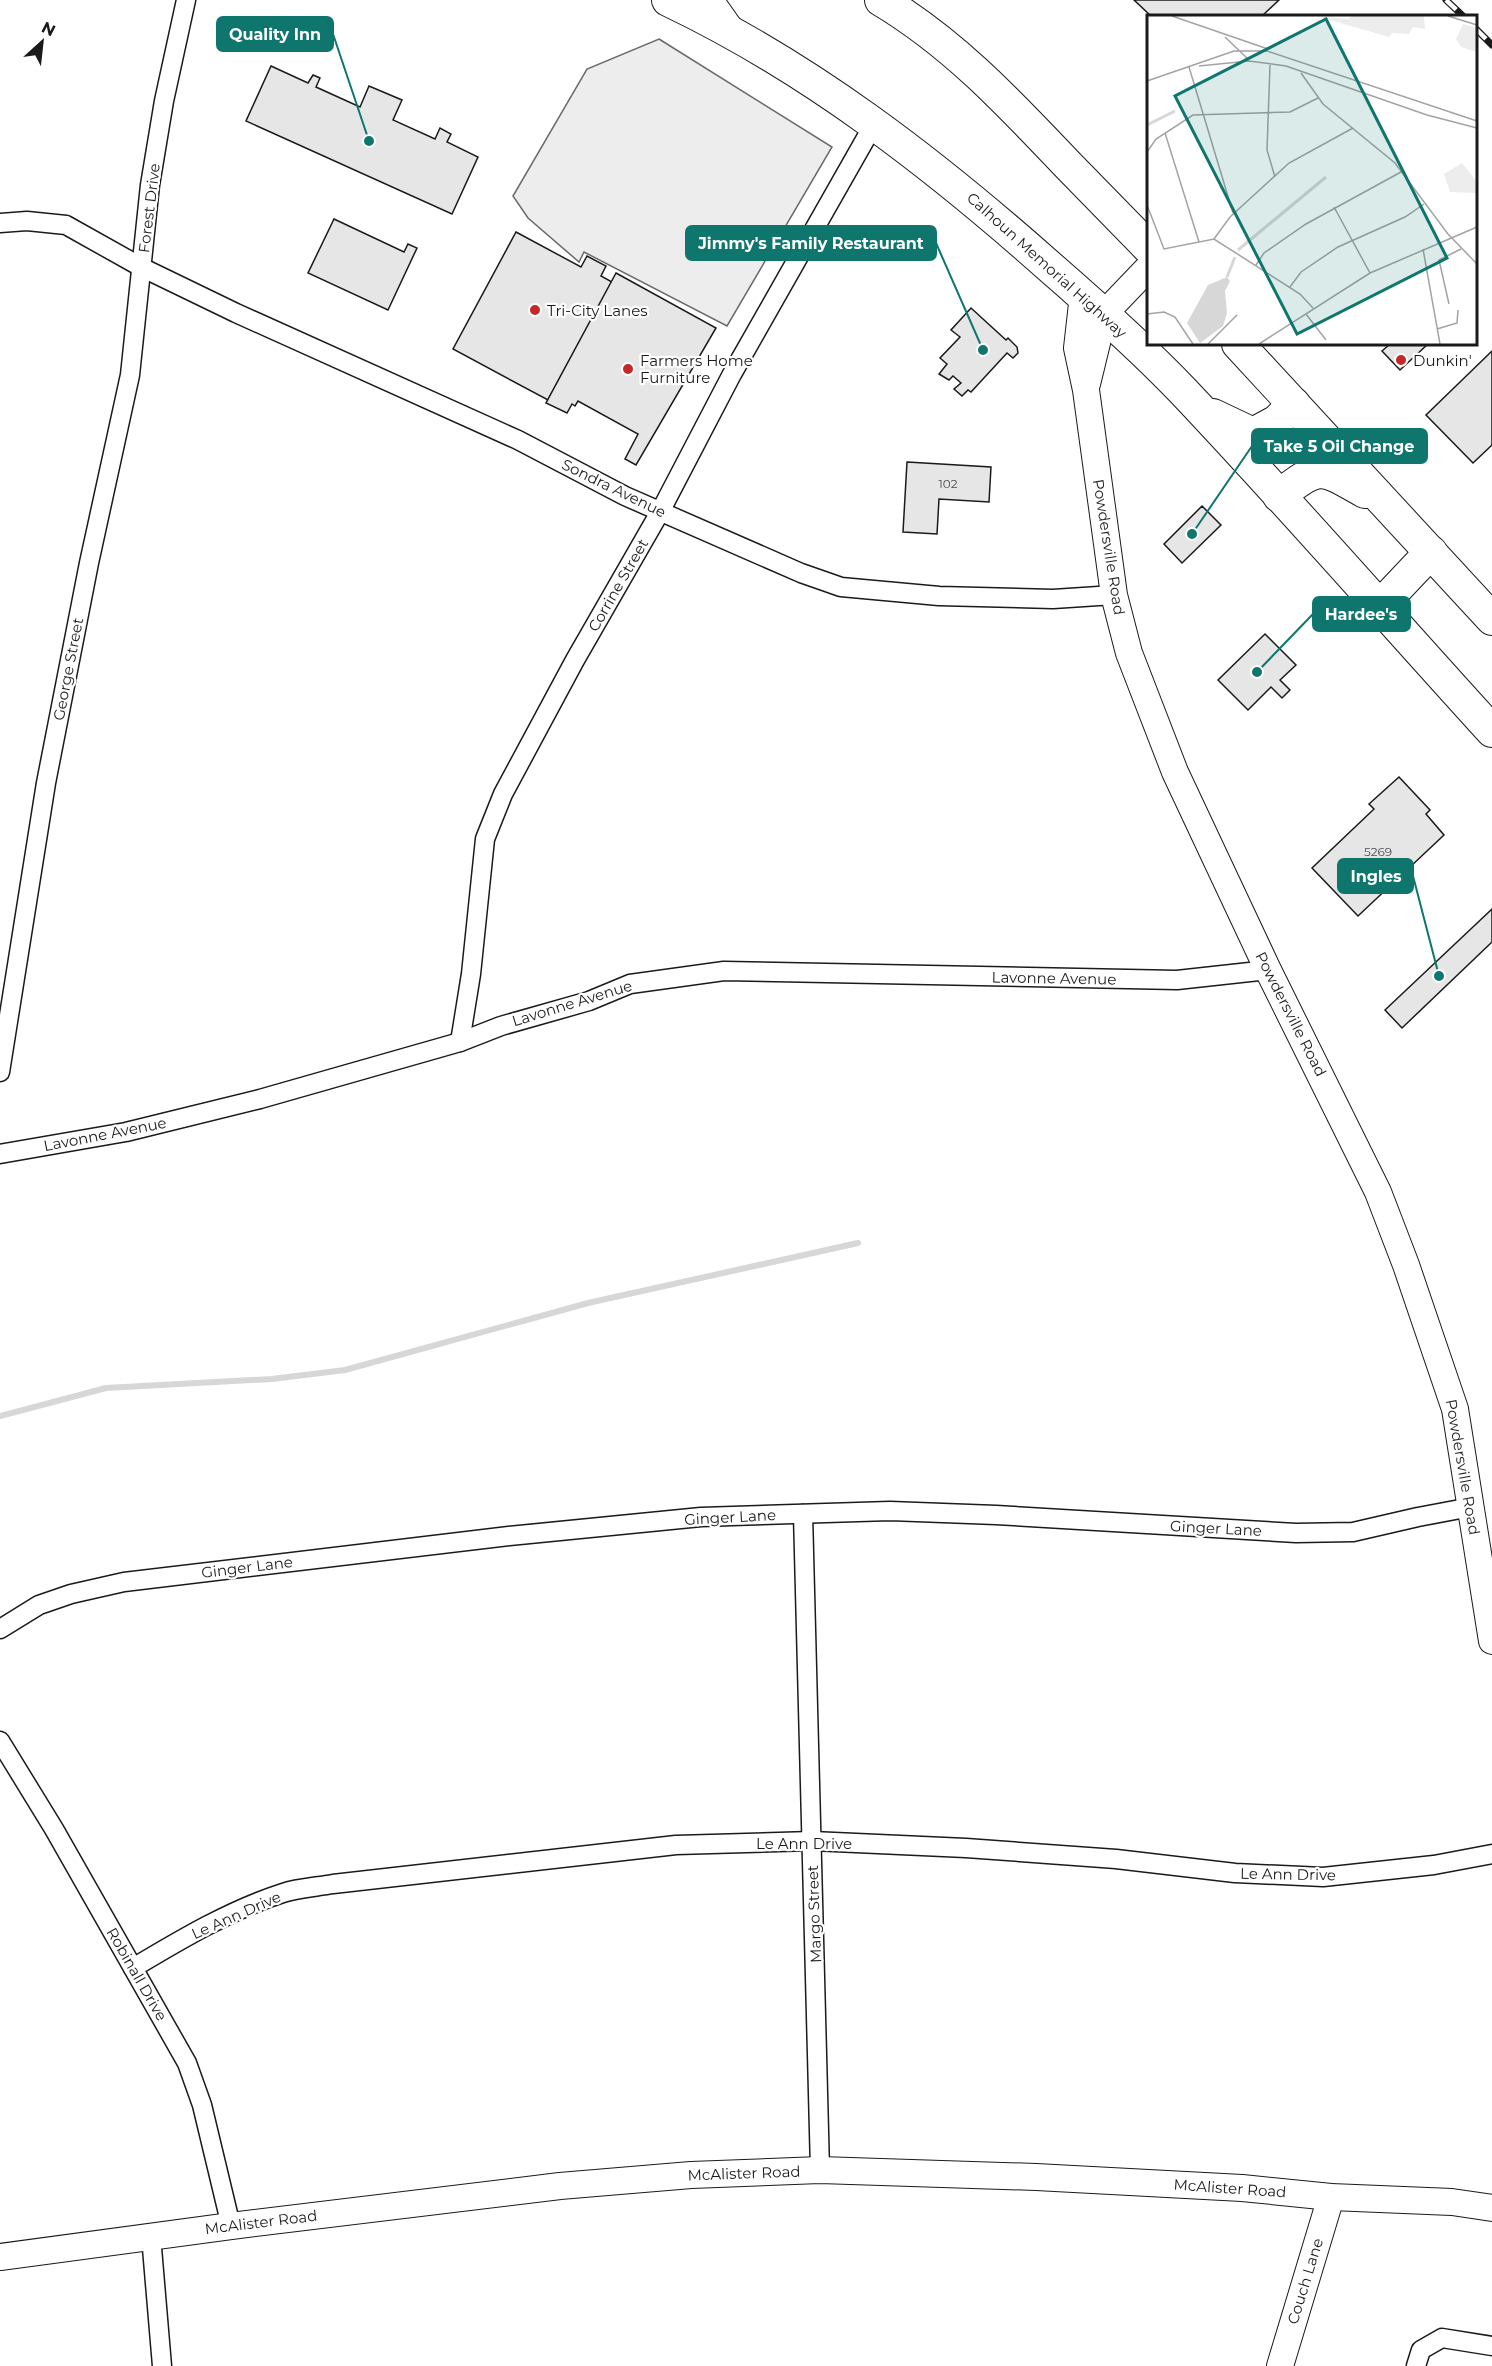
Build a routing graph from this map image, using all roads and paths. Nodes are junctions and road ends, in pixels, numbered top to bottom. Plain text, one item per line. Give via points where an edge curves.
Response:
1 (186, 0) edge
2 (668, 0) edge
3 (710, 0) edge
4 (881, 0) edge
5 (908, 0) edge
6 (735, 34) junction
7 (967, 62) junction
8 (874, 124) junction
9 (0, 223) edge
10 (1147, 245) edge
11 (141, 267) junction
12 (1147, 269) edge
13 (1093, 304) junction
14 (1239, 345) edge
15 (1294, 404) junction
16 (1198, 407) junction
17 (1279, 496) junction
18 (1389, 506) junction
19 (660, 512) junction
20 (1431, 552) junction
21 (1114, 595) junction
22 (1379, 607) junction
23 (1492, 619) edge
24 (1492, 731) edge
25 (1268, 970) junction
26 (460, 1042) junction
27 (0, 1072) edge
28 (0, 1154) edge
29 (1471, 1507) junction
30 (803, 1514) junction
31 (0, 1629) edge
32 (1492, 1641) edge
33 (0, 1741) edge
34 (812, 1841) junction
35 (1492, 1854) edge
36 (133, 1968) junction
37 (820, 2170) junction
38 (1331, 2197) junction
39 (1492, 2208) edge
40 (231, 2226) junction
41 (151, 2236) junction
42 (0, 2257) edge
43 (1492, 2346) edge
44 (162, 2366) edge
45 (1280, 2366) edge
46 (1416, 2366) edge

1 - 11 street, Forest Drive via 164,101
2 - 6 highway, Calhoun Memorial Highway
3 - 6 street
4 - 7 highway
5 - 7 street
6 - 8 highway, Calhoun Memorial Highway
7 - 10 highway
8 - 13 highway, Calhoun Memorial Highway via 986,210
8 - 19 street, Corrine Street via 732,374
9 - 11 street, Forest Drive via 66,225
11 - 19 street, Sondra Avenue via 518,440
11 - 27 street, George Street via 130,375 46,783
12 - 13 street
13 - 16 highway, Calhoun Memorial Highway
13 - 21 street, Powdersville Road via 1077,348
14 - 15 highway
15 - 16 highway via 1276,421 1253,434
15 - 18 highway
16 - 17 highway, Calhoun Memorial Highway
17 - 18 highway via 1303,477 1317,471 1329,472
17 - 22 highway, Calhoun Memorial Highway
18 - 20 highway
19 - 21 street, Sondra Avenue via 841,587 939,596 1053,599
19 - 26 street, Corrine Street via 503,794 485,839
20 - 22 highway
20 - 23 highway
21 - 25 street, Powdersville Road via 1129,653 1175,772
22 - 24 highway, Calhoun Memorial Highway
25 - 26 street, Lavonne Avenue via 1177,980 724,971 630,984
25 - 29 street, Powdersville Road via 1378,1192 1406,1265 1455,1409
26 - 28 street, Lavonne Avenue via 137,1130
29 - 30 street, Ginger Lane via 1353,1532 1296,1533 996,1515 890,1511
29 - 32 street, Powdersville Road
30 - 31 street, Ginger Lane via 701,1517 509,1536 140,1580 39,1605
30 - 34 street, Margo Street
33 - 36 street, Robinall Drive
34 - 35 street, Le Ann Drive via 966,1848 1235,1873 1323,1877 1434,1865
34 - 36 street, Le Ann Drive via 676,1845 284,1893 227,1917
34 - 37 street, Margo Street
36 - 40 street, Robinall Drive via 187,2063 202,2105
37 - 38 street, McAlister Road via 1242,2187
37 - 40 street, McAlister Road via 560,2186
38 - 39 street, McAlister Road via 1452,2202
38 - 45 street, Couch Lane
40 - 41 street, McAlister Road
41 - 42 street, McAlister Road
41 - 44 street
43 - 46 street via 1442,2338 1421,2350

